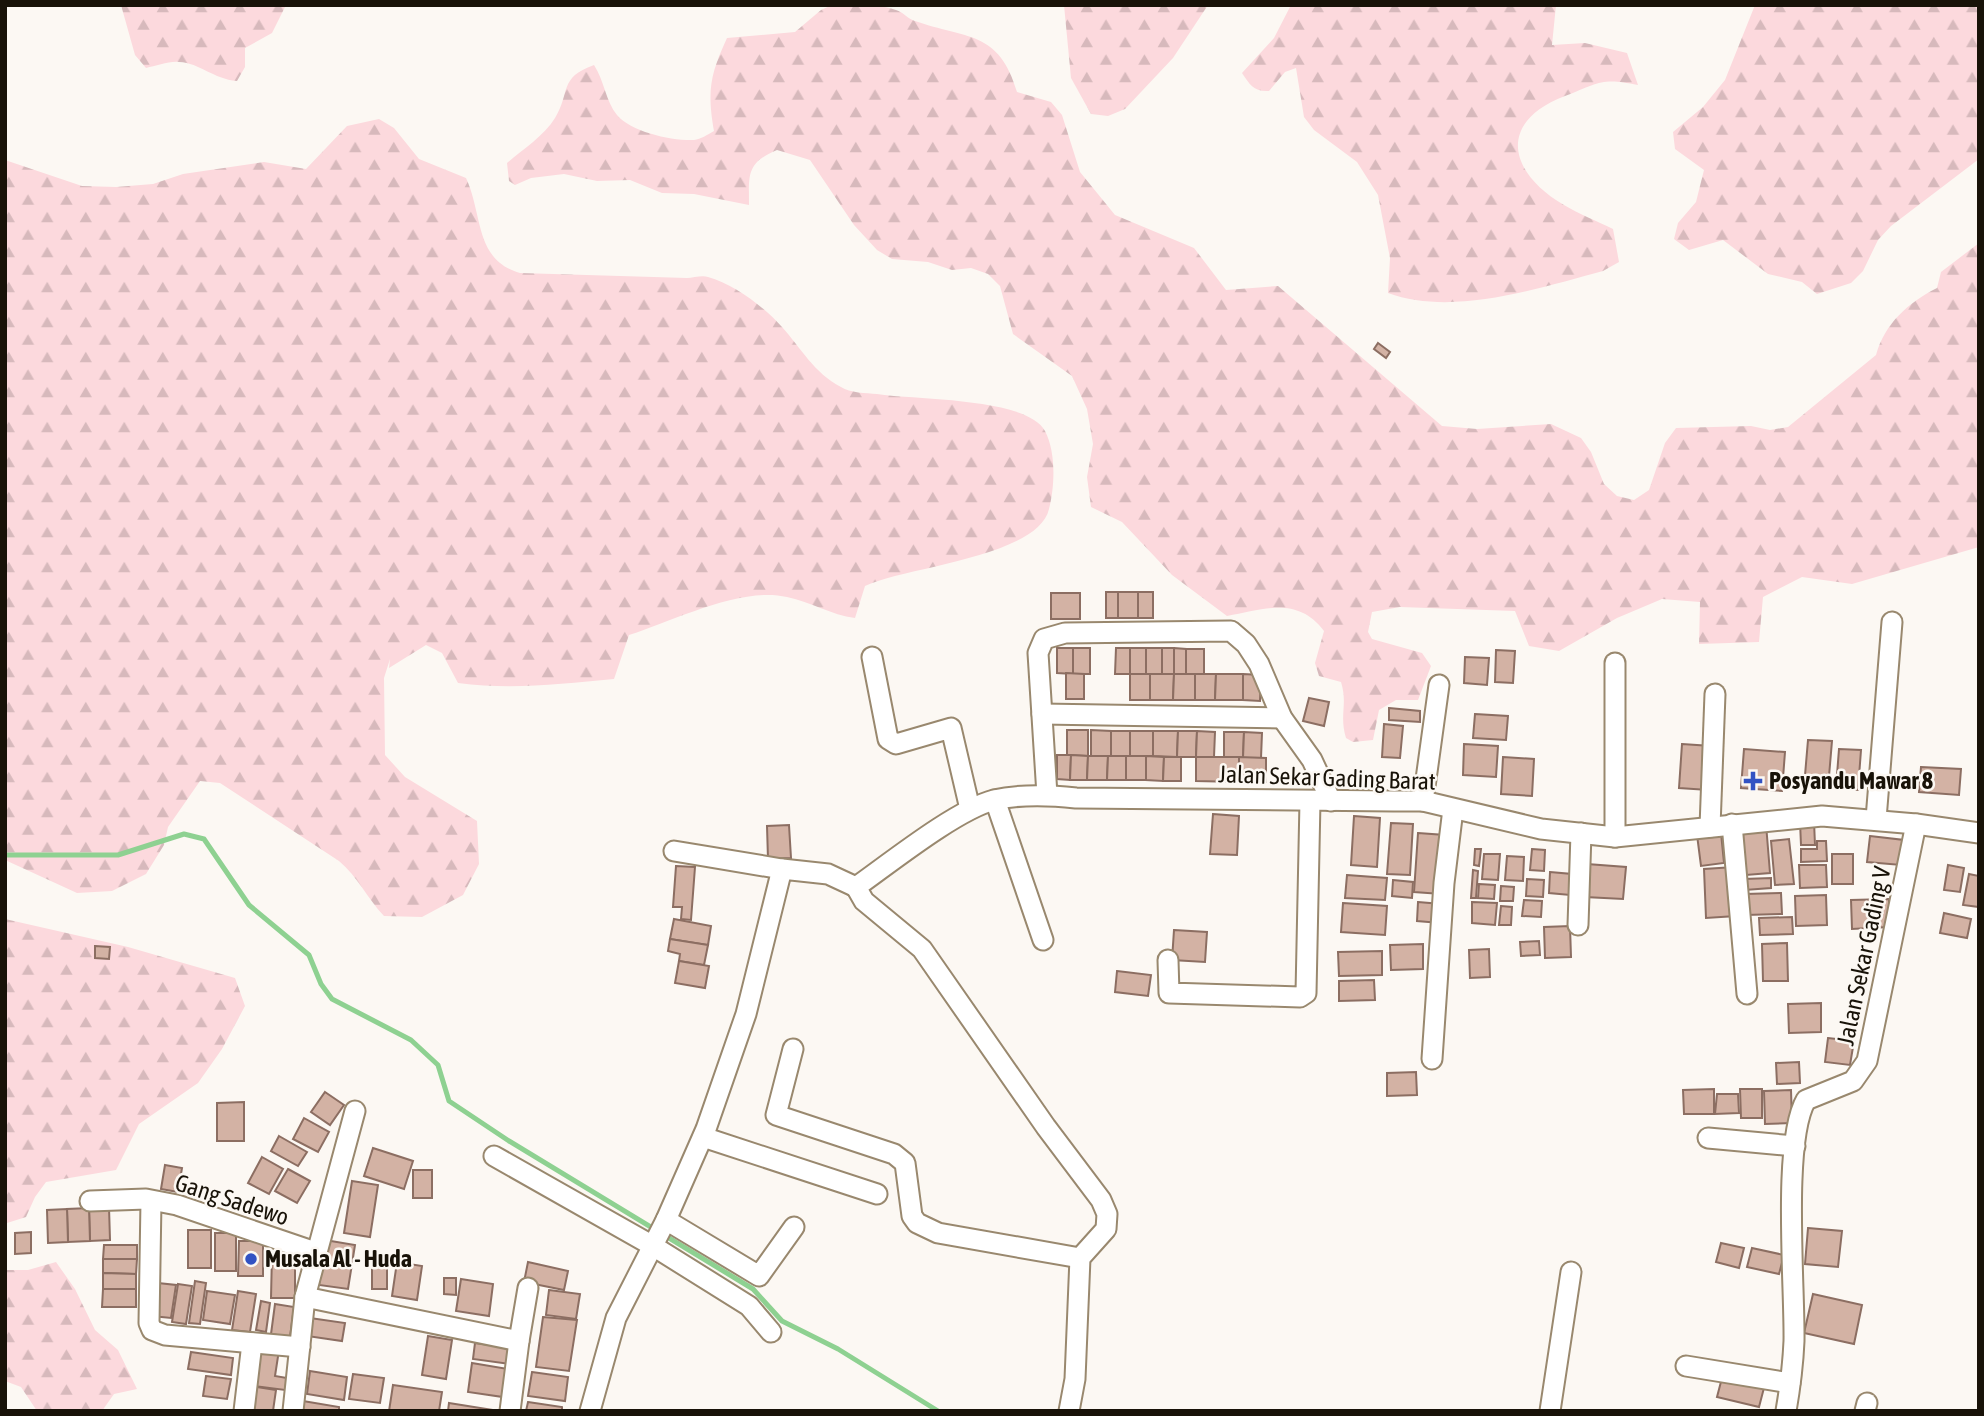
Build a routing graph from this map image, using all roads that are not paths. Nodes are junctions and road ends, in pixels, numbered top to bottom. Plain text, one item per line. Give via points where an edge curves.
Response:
1 (1892, 622) dead end
2 (872, 657) dead end
3 (1615, 663) dead end
4 (1439, 685) dead end
5 (1715, 694) dead end
6 (1042, 714) junction
7 (1282, 718) junction
8 (1047, 795) junction
9 (995, 800) junction
10 (1310, 801) junction
11 (1331, 801) junction
12 (1423, 802) junction
13 (971, 809) junction
14 (1453, 809) junction
15 (1876, 819) junction
16 (1732, 824) junction
17 (1916, 824) junction
18 (1710, 827) junction
19 (1581, 833) junction
20 (1979, 833) edge
21 (1615, 837) junction
22 (674, 851) dead end
23 (782, 869) junction
24 (856, 887) junction
25 (1578, 925) dead end
26 (1044, 940) dead end
27 (1168, 960) dead end
28 (1747, 994) dead end
29 (793, 1049) dead end
30 (1432, 1059) dead end
31 (355, 1111) dead end
32 (703, 1137) junction
33 (1708, 1138) dead end
34 (1795, 1146) junction
35 (494, 1156) dead end
36 (877, 1194) dead end
37 (151, 1200) junction
38 (90, 1201) dead end
39 (664, 1224) junction
40 (794, 1227) dead end
41 (653, 1245) junction
42 (315, 1252) junction
43 (1080, 1258) junction
44 (1571, 1272) dead end
45 (528, 1288) dead end
46 (305, 1297) junction
47 (771, 1332) dead end
48 (519, 1341) junction
49 (252, 1343) junction
50 (300, 1347) junction
51 (1686, 1366) dead end
52 (1790, 1383) junction
53 (244, 1411) edge
54 (293, 1411) edge
55 (510, 1411) edge
56 (590, 1411) edge
57 (1069, 1411) edge
58 (1550, 1411) edge
59 (1786, 1411) edge

1 - 15 street
2 - 13 street via 888,739 896,744 951,728
3 - 21 street
4 - 12 street
5 - 18 street
6 - 7 street
6 - 7 street via 1038,653 1044,639 1065,632 1231,631 1259,664
6 - 8 street
7 - 11 street via 1312,760
8 - 9 street, Jalan Sekar Gading Barat
8 - 10 street, Jalan Sekar Gading Barat
9 - 13 street, Jalan Sekar Gading Barat
9 - 26 street
10 - 11 street, Jalan Sekar Gading Barat
10 - 27 street via 1306,993 1300,997 1169,993
11 - 12 street, Jalan Sekar Gading Barat
12 - 14 street, Jalan Sekar Gading Barat
13 - 24 street, Jalan Sekar Gading Barat
14 - 19 street, Jalan Sekar Gading Barat
14 - 30 street
15 - 16 street, Jalan Sekar Gading Barat via 1822,816
15 - 17 street, Jalan Sekar Gading Barat
16 - 18 street, Jalan Sekar Gading Barat
16 - 28 street
17 - 20 street, Jalan Sekar Gading Barat
17 - 34 street, Jalan Sekar Gading V via 1867,1061 1853,1081 1806,1100
18 - 21 street, Jalan Sekar Gading Barat
19 - 21 street, Jalan Sekar Gading Barat
19 - 25 street
22 - 23 street
23 - 24 street via 828,874
23 - 32 street via 746,1014
24 - 43 street via 873,909 922,949 1101,1200 1107,1214 1106,1229
29 - 43 street via 776,1115 900,1159 905,1163 912,1216 917,1223 938,1233
31 - 42 street, Gang Sadewo
32 - 36 street
32 - 39 street
33 - 34 street
34 - 52 street
35 - 41 street
37 - 38 street, Gang Sadewo
37 - 42 street, Gang Sadewo
37 - 49 street via 152,1330
39 - 40 street via 759,1276
39 - 41 street
41 - 47 street via 749,1306
41 - 56 street via 617,1318
42 - 46 street, Gang Sadewo
43 - 57 street via 1075,1378
44 - 58 street
45 - 48 street
46 - 48 street
46 - 50 street, Gang Sadewo
48 - 55 street
49 - 50 street
49 - 53 street
50 - 54 street, Gang Sadewo
51 - 52 street
52 - 59 street

